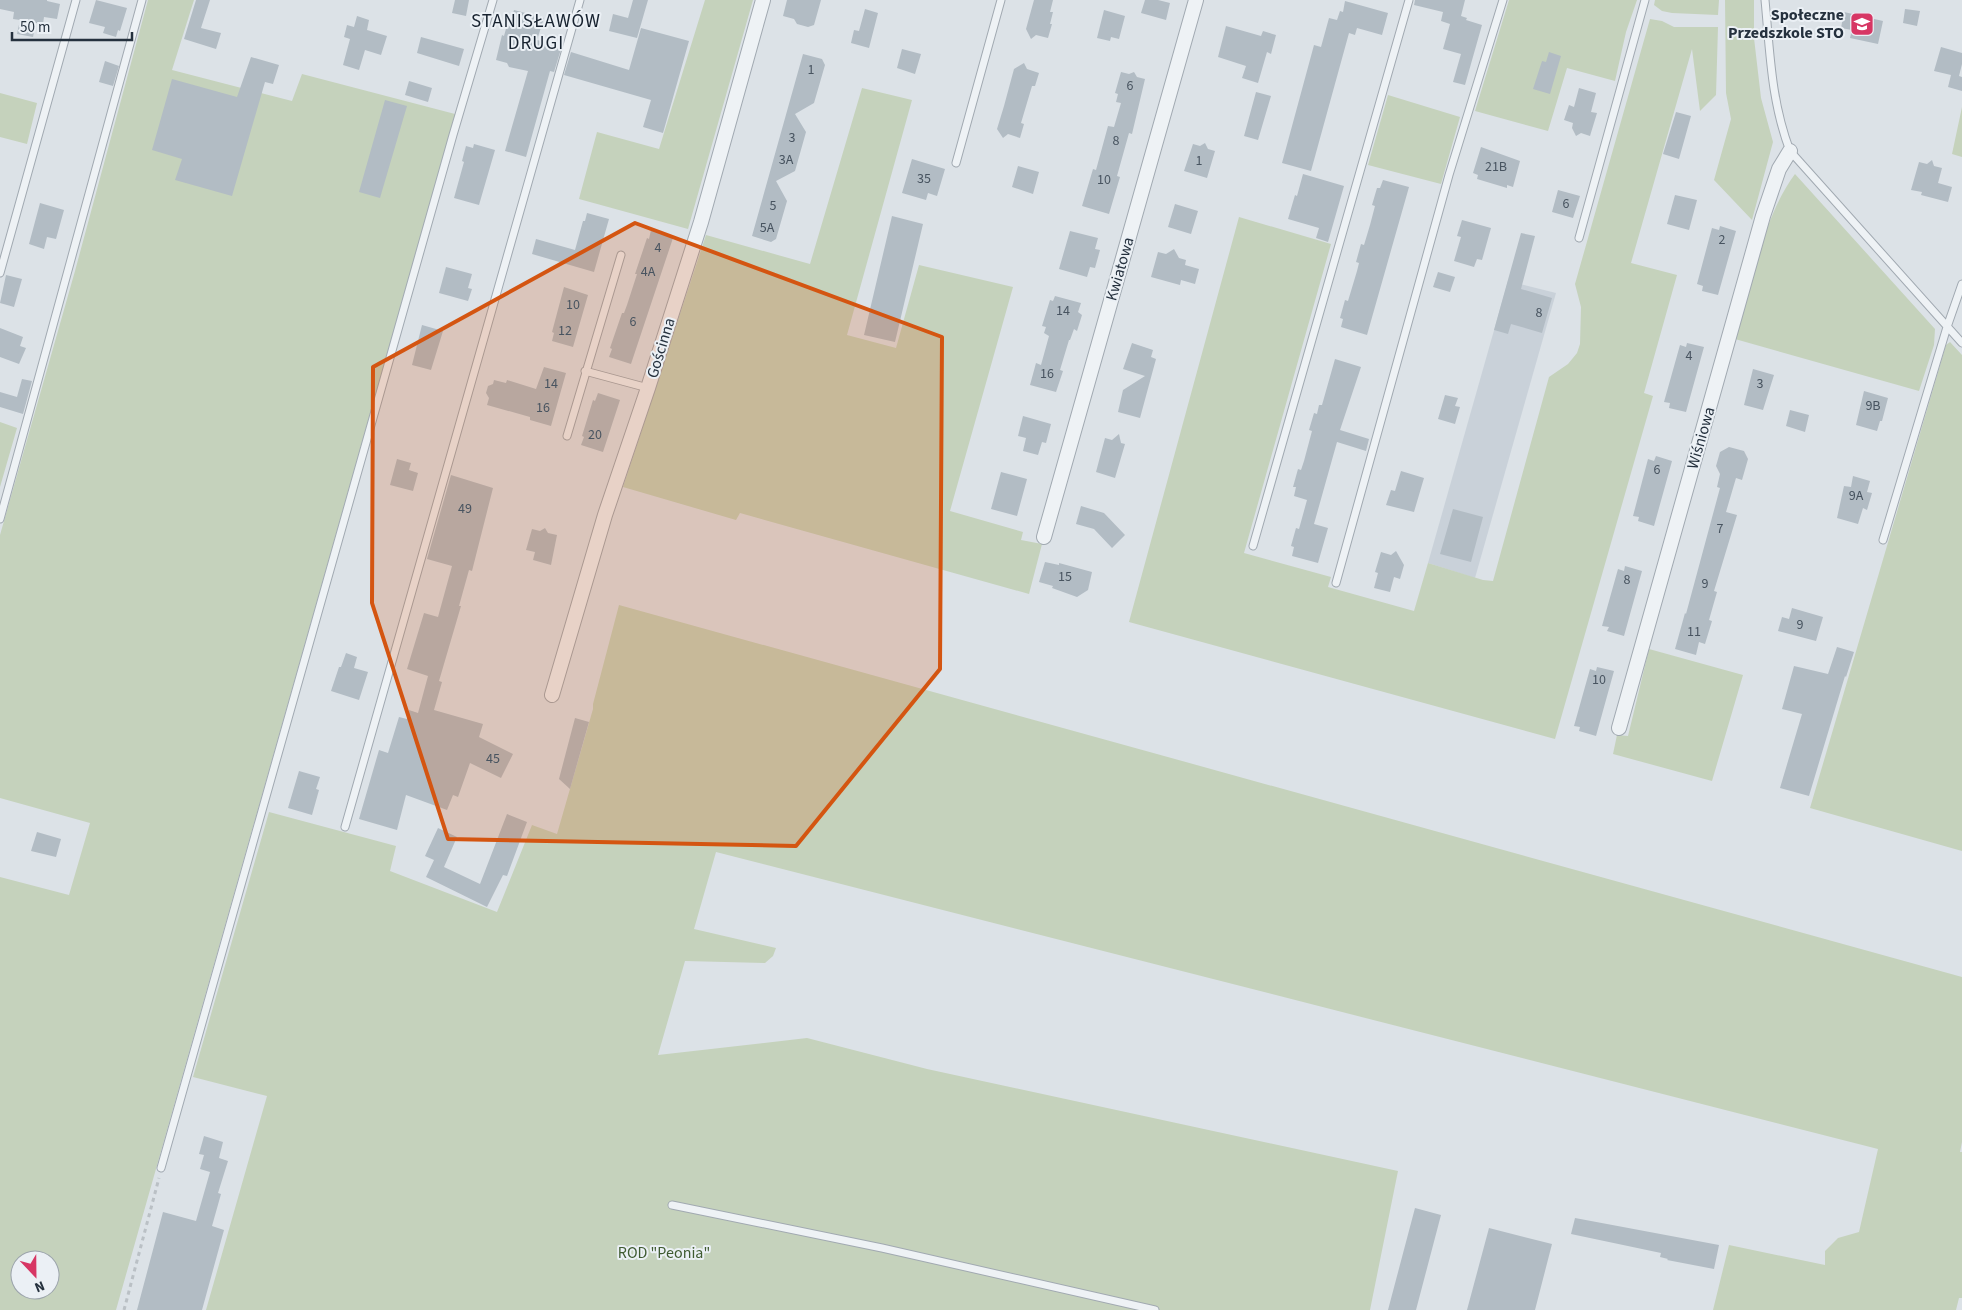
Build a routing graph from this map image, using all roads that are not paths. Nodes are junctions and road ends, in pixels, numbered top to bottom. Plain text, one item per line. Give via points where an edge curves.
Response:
1 (76, 0) edge
2 (142, 0) edge
3 (493, 0) edge
4 (580, 0) edge
5 (763, 0) edge
6 (1001, 0) edge
7 (1196, 0) edge
8 (1409, 0) edge
9 (1503, 0) edge
10 (1645, 0) edge
11 (1765, 0) edge
12 (1790, 151) junction
13 (956, 163) dead end
14 (1579, 238) dead end
15 (621, 255) dead end
16 (0, 273) edge
17 (1962, 284) edge
18 (1947, 327) junction
19 (1962, 343) edge
20 (586, 371) junction
21 (648, 388) junction
22 (567, 436) dead end
23 (0, 519) edge
24 (1044, 537) dead end
25 (1883, 540) dead end
26 (1253, 546) dead end
27 (1336, 583) dead end
28 (552, 694) dead end
29 (1619, 728) dead end
30 (345, 827) dead end
31 (161, 1168) road end
32 (672, 1205) dead end
33 (1155, 1310) edge

1 - 16 lane
2 - 23 lane
3 - 31 lane
4 - 30 lane
5 - 21 street, Gościnna via 701,222
6 - 13 lane
7 - 24 street, Kwiatowa
8 - 26 lane
9 - 27 lane via 1449,175
10 - 14 lane
11 - 12 lane via 1771,80
12 - 18 lane
12 - 29 street, Wiśniowa via 1779,169 1763,216
15 - 20 lane
17 - 18 lane
18 - 19 lane
18 - 25 lane
20 - 21 lane
20 - 22 lane
21 - 28 street, Gościnna via 605,515
32 - 33 lane via 882,1248

